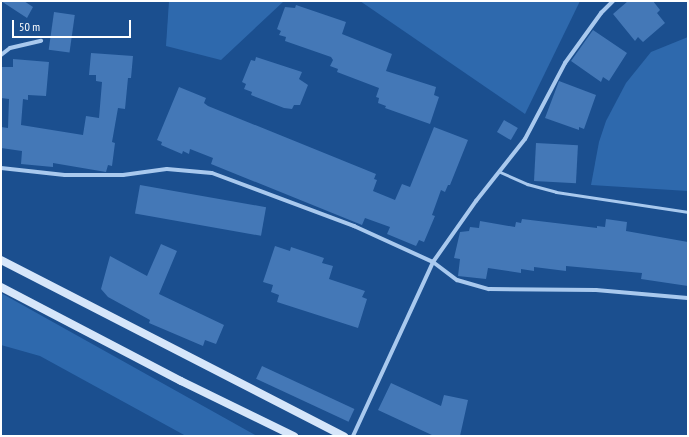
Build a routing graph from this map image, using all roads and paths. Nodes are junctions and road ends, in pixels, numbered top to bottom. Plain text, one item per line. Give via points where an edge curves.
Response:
1 (613, 1) edge
2 (41, 41) dead end
3 (1, 55) edge
4 (1, 168) edge
5 (500, 172) junction
6 (688, 212) edge
7 (1, 260) edge
8 (433, 262) junction
9 (1, 287) edge
10 (688, 298) edge
11 (294, 436) edge
12 (344, 436) edge
13 (354, 436) edge

1 - 5 street via 600,13 565,63 526,139
2 - 3 street via 10,48
4 - 8 street via 65,175 123,175 167,169 212,174 354,226
5 - 6 lane via 527,184 556,192
5 - 8 street
7 - 12 street
8 - 10 street via 457,280 489,289 596,290
8 - 13 street
9 - 11 street via 167,374

